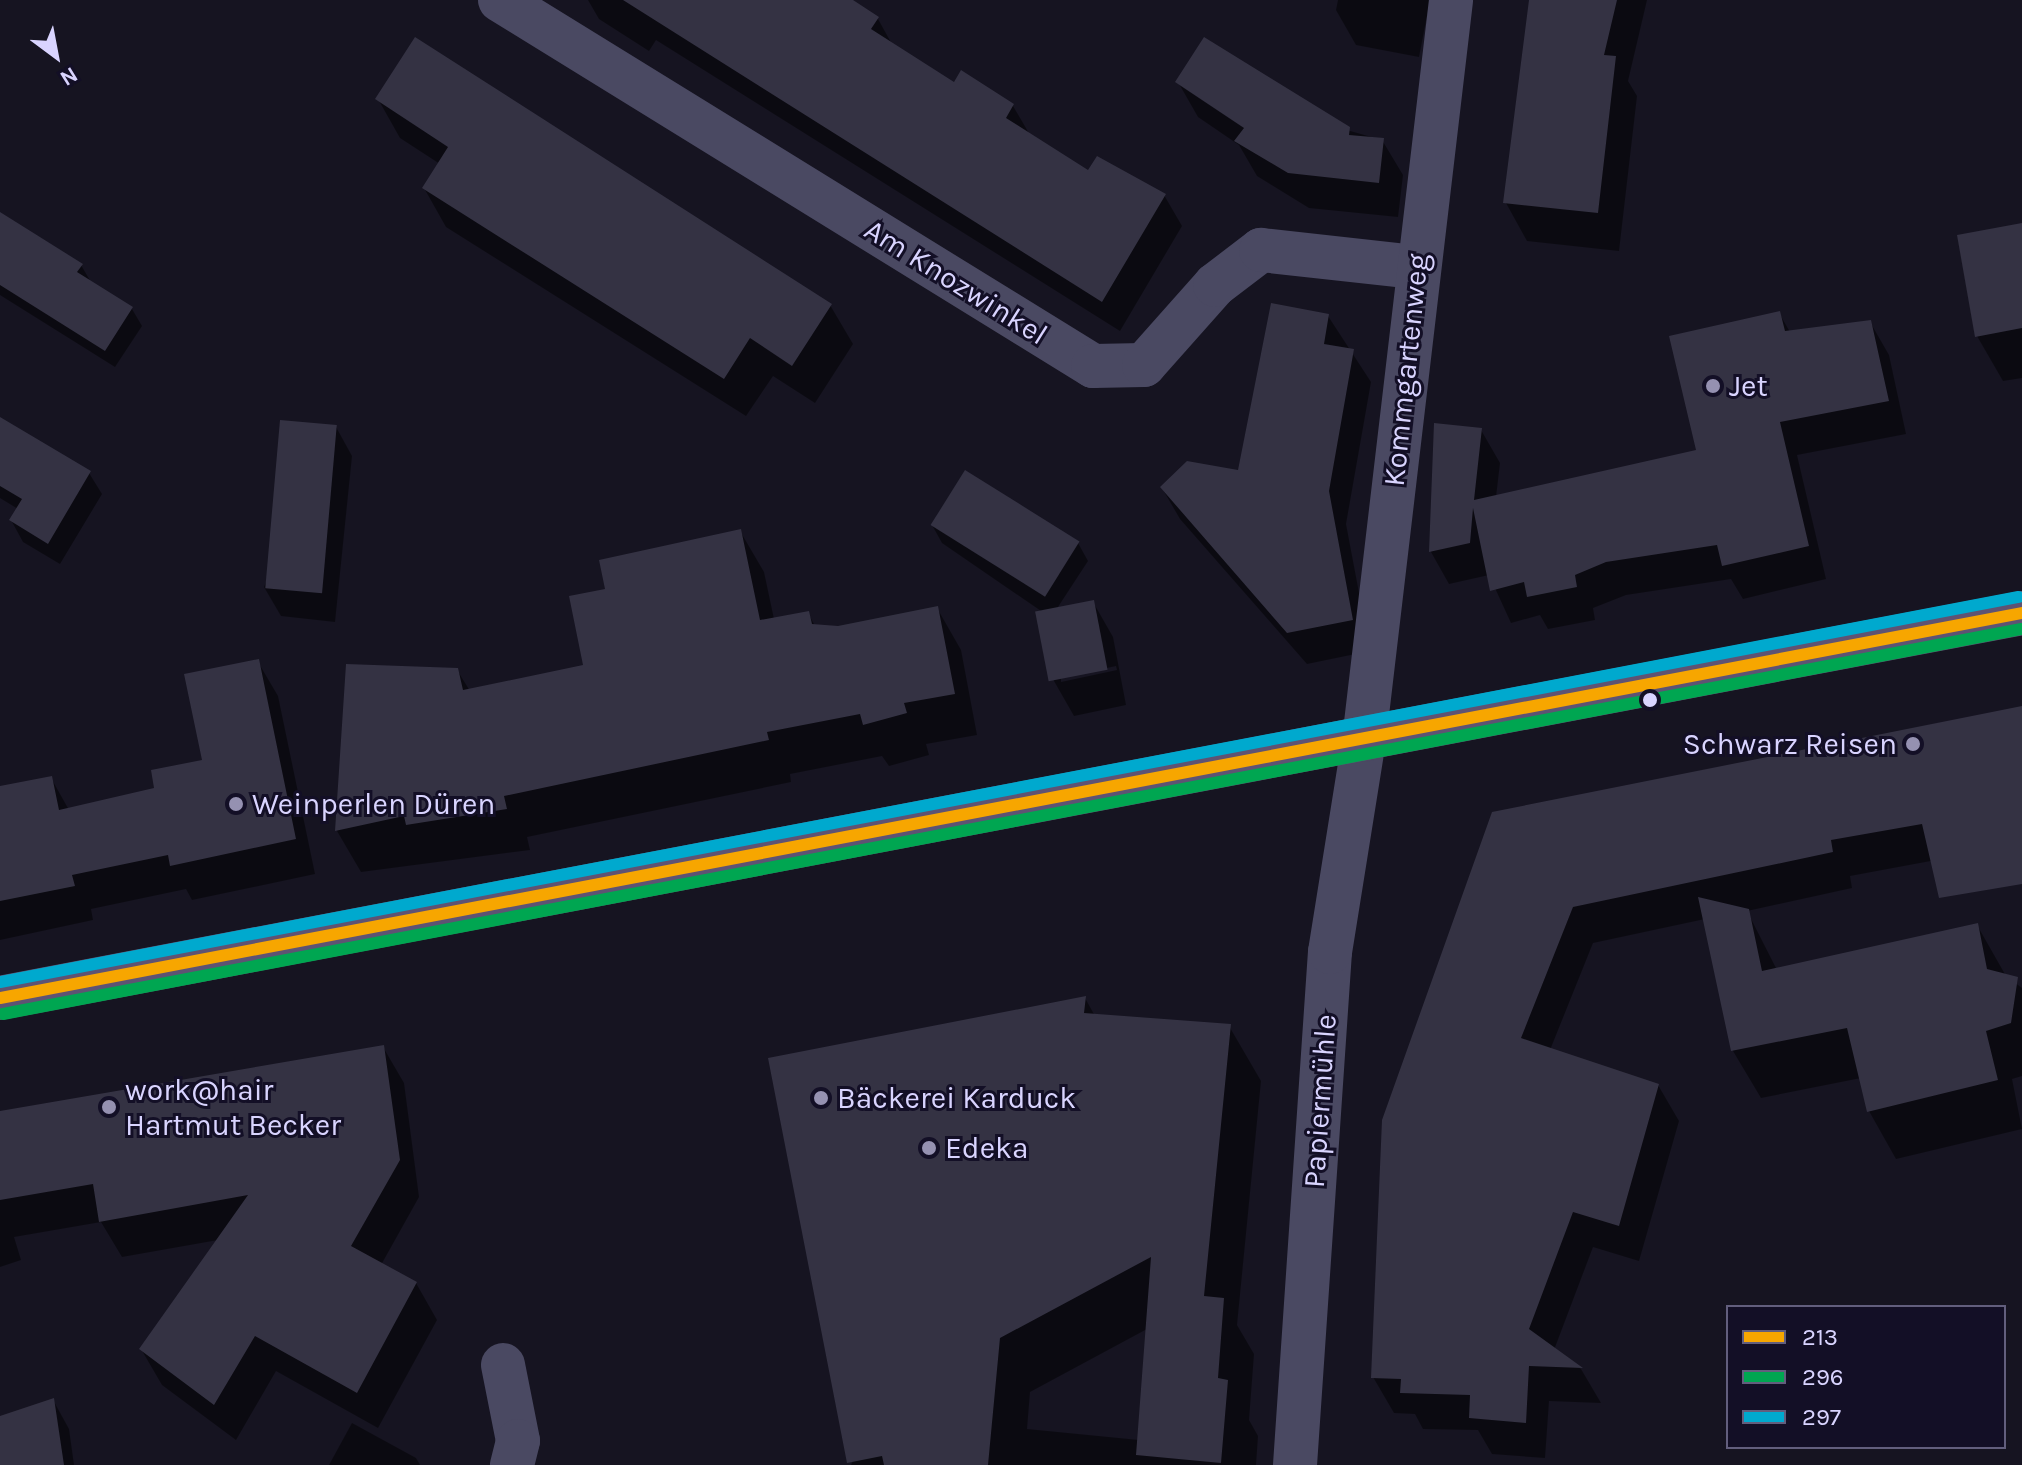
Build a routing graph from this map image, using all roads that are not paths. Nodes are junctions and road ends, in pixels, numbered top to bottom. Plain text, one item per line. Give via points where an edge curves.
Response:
1 (500, 0) edge
2 (1451, 0) edge
3 (1416, 267) junction
4 (2022, 613) edge
5 (1364, 740) junction
6 (0, 998) edge
7 (503, 1365) dead end
8 (512, 1465) edge
9 (1295, 1465) edge

1 - 3 street, Am Knozwinkel via 1093,366 1144,365 1215,285 1261,250
2 - 3 street, Kommgartenweg
3 - 5 street, Kommgartenweg
4 - 5 main road
5 - 6 main road
5 - 9 street, Papiermühle via 1330,952
7 - 8 street via 518,1441

